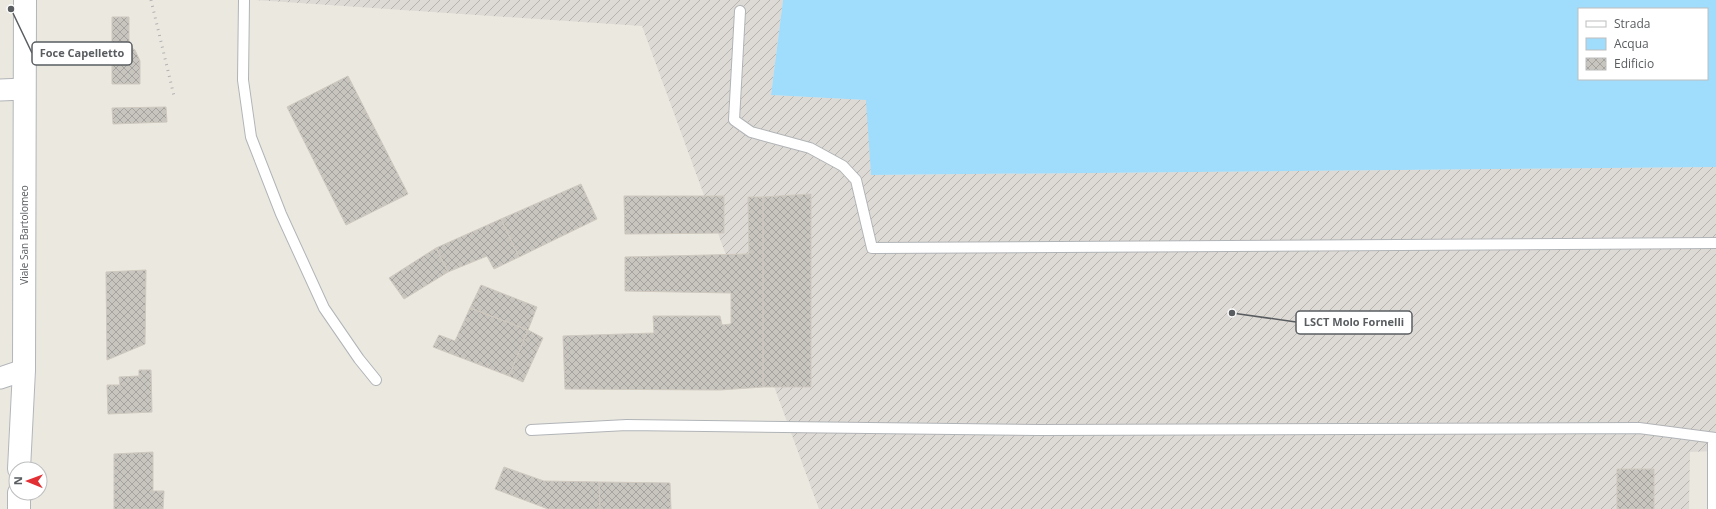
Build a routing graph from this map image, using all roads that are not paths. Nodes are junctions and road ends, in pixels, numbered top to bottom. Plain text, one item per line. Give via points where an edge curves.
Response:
1 (25, 0) edge
2 (244, 0) edge
3 (740, 11) dead end
4 (24, 89) junction
5 (0, 90) edge
6 (1716, 243) edge
7 (24, 370) junction
8 (0, 378) edge
9 (376, 380) dead end
10 (531, 430) dead end
11 (1714, 438) edge
12 (19, 461) edge
13 (1713, 509) edge

1 - 4 main road, Viale San Bartolomeo
2 - 9 lane via 243,80 251,137 281,214 324,308
3 - 6 lane via 734,120 751,132 810,148 843,166 856,180 872,248
4 - 5 street
4 - 7 main road, Viale San Bartolomeo
7 - 8 street
7 - 12 main road, Viale San Bartolomeo
10 - 11 lane via 627,425 1039,430 1639,428
11 - 13 lane

